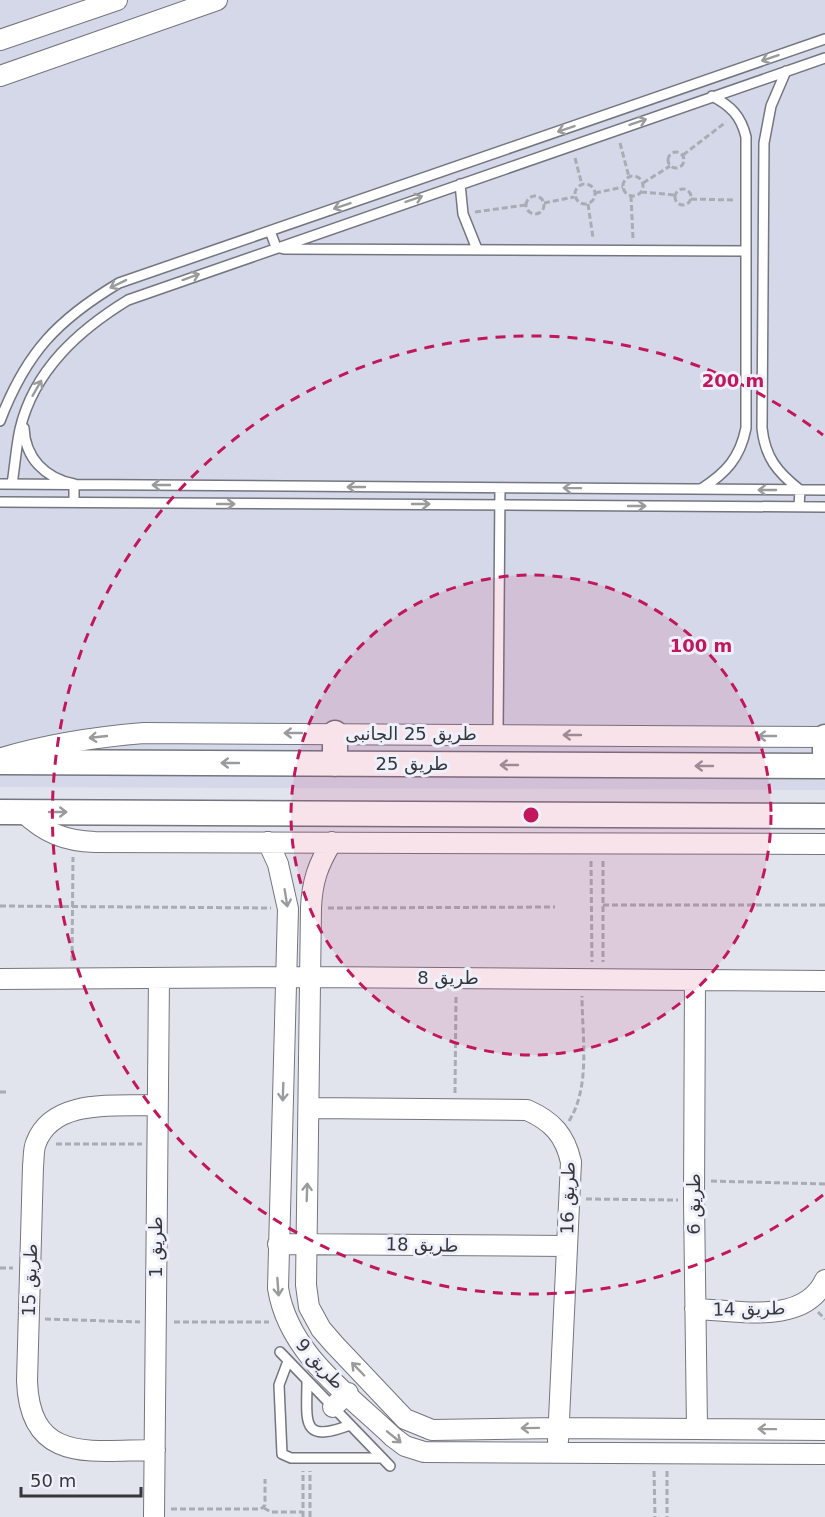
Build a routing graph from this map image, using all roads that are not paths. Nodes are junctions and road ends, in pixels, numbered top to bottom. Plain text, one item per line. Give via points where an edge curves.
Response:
1 (117, 0) edge
2 (217, 0) edge
3 (5, 39) edge
4 (825, 39) edge
5 (825, 57) edge
6 (22, 68) junction
7 (786, 71) junction
8 (728, 73) junction
9 (0, 76) edge
10 (0, 83) edge
11 (734, 89) junction
12 (712, 96) junction
13 (610, 113) junction
14 (615, 130) junction
15 (498, 152) junction
16 (504, 168) junction
17 (459, 184) junction
18 (384, 192) junction
19 (389, 208) junction
20 (746, 220) junction
21 (763, 220) junction
22 (270, 231) junction
23 (276, 247) junction
24 (477, 249) junction
25 (746, 251) junction
26 (158, 269) junction
27 (165, 286) junction
28 (52, 332) junction
29 (746, 341) junction
30 (762, 341) junction
31 (66, 346) junction
32 (26, 414) junction
33 (0, 421) edge
34 (0, 484) edge
35 (12, 484) junction
36 (74, 484) junction
37 (260, 486) junction
38 (382, 487) junction
39 (500, 488) junction
40 (680, 489) junction
41 (700, 489) junction
42 (800, 490) junction
43 (825, 490) edge
44 (0, 502) edge
45 (74, 502) junction
46 (259, 504) junction
47 (381, 504) junction
48 (500, 505) junction
49 (679, 506) junction
50 (799, 506) junction
51 (825, 507) edge
52 (336, 733) junction
53 (498, 734) junction
54 (825, 737) edge
55 (825, 754) edge
56 (0, 760) edge
57 (335, 764) junction
58 (825, 766) edge
59 (12, 812) edge
60 (825, 816) edge
61 (268, 842) junction
62 (332, 842) junction
63 (825, 844) edge
64 (287, 977) junction
65 (311, 977) junction
66 (159, 978) junction
67 (0, 979) edge
68 (695, 980) junction
69 (825, 981) edge
70 (157, 1105) junction
71 (309, 1108) junction
72 (278, 1244) junction
73 (305, 1244) junction
74 (567, 1246) junction
75 (825, 1280) edge
76 (695, 1310) junction
77 (280, 1352) dead end
78 (288, 1361) junction
79 (307, 1380) junction
80 (348, 1393) junction
81 (333, 1407) junction
82 (350, 1425) junction
83 (558, 1428) junction
84 (697, 1428) junction
85 (825, 1430) edge
86 (155, 1450) junction
87 (558, 1452) junction
88 (825, 1454) edge
89 (381, 1458) junction
90 (390, 1466) dead end
91 (154, 1513) edge

1 - 3 street
2 - 6 street
3 - 6 street
4 -> 8 lane
5 - 7 lane
6 - 9 street
6 - 10 street
7 - 11 lane
7 - 21 lane via 766,124
8 - 11 lane
8 - 13 lane
11 - 12 lane
14 -> 12 lane
12 - 20 lane via 738,115 746,137
13 - 14 lane
13 -> 15 lane
14 - 16 lane
15 - 16 lane
15 - 18 lane
16 - 17 lane
19 -> 17 lane
17 - 24 lane via 463,214
18 - 19 lane
18 -> 22 lane
19 - 23 lane
20 - 21 lane
20 - 25 lane
21 - 30 lane
22 - 23 lane
22 - 26 lane
23 - 24 lane
27 -> 23 lane
24 - 25 lane
25 - 29 lane
26 - 27 lane
26 -> 28 lane via 119,283 83,304
27 - 31 lane via 103,315
28 - 31 lane
28 - 33 lane via 25,367
29 - 30 lane
29 - 41 lane via 746,428 742,447 732,465
30 - 42 lane via 764,446 772,464
32 -> 31 lane via 47,371
32 - 35 lane via 20,428
32 - 36 lane via 24,436 32,457 54,478
34 - 35 lane
35 - 36 lane
37 -> 36 lane
36 - 45 lane
38 -> 37 lane
37 - 46 lane
38 - 39 lane
38 - 47 lane
40 -> 39 lane
39 - 48 lane
40 - 41 lane
40 - 49 lane
42 -> 41 lane
42 - 43 lane
42 - 50 lane
44 - 45 lane
45 -> 46 lane
46 - 47 lane
47 -> 48 lane
48 -> 49 lane
48 - 53 lane
49 - 50 lane
50 - 51 lane
52 - 53 street, طريق 25 الجانبى
52 -> 56 street, طريق 25 الجانبى via 134,734 60,743
52 - 57 street
54 -> 53 street, طريق 25 الجانبى
54 - 55 street
57 -> 56 street, طريق 25
58 -> 57 street, طريق 25
59 -> 60 street
59 - 61 street via 73,841
61 - 62 street
61 -> 64 street, طريق 9 via 278,864 288,909
62 - 63 street
62 - 65 street, طريق 9 via 312,886
64 - 65 street, طريق 8
64 - 66 street, طريق 8
64 -> 72 street, طريق 9
65 - 68 street, طريق 8
65 - 71 street, طريق 9
66 - 67 street, طريق 8
66 - 70 street, طريق 1
68 - 69 street, طريق 8
68 - 76 street, طريق 6
70 - 86 street, طريق 1
70 - 86 street, طريق 15 via 84,1108 64,1113 47,1126 36,1143 28,1406 38,1428 56,1443 79,1450
73 -> 71 street, طريق 9
71 - 74 street, طريق 16 via 527,1110 545,1118 558,1130 571,1162
72 - 73 street, طريق 18
72 -> 80 street, طريق 9 via 278,1288 286,1322 299,1344
73 - 74 street, طريق 18
83 -> 73 street, طريق 9 via 432,1430 405,1419 321,1329 309,1307
74 - 83 street, طريق 16
75 - 76 street, طريق 14 via 809,1301 795,1308
76 - 84 street, طريق 6
77 - 78 lane
78 - 79 lane
78 - 89 lane via 279,1384 281,1450 286,1458
79 - 81 lane
79 - 82 lane via 310,1427 327,1434
80 - 81 street
80 -> 87 street, طريق 9 via 393,1437 424,1452
81 - 82 lane
82 - 89 lane
83 - 84 street, طريق 9
83 - 87 street, طريق 16
85 -> 84 street, طريق 9
86 - 91 street, طريق 1
87 - 88 street, طريق 9
89 - 90 lane

